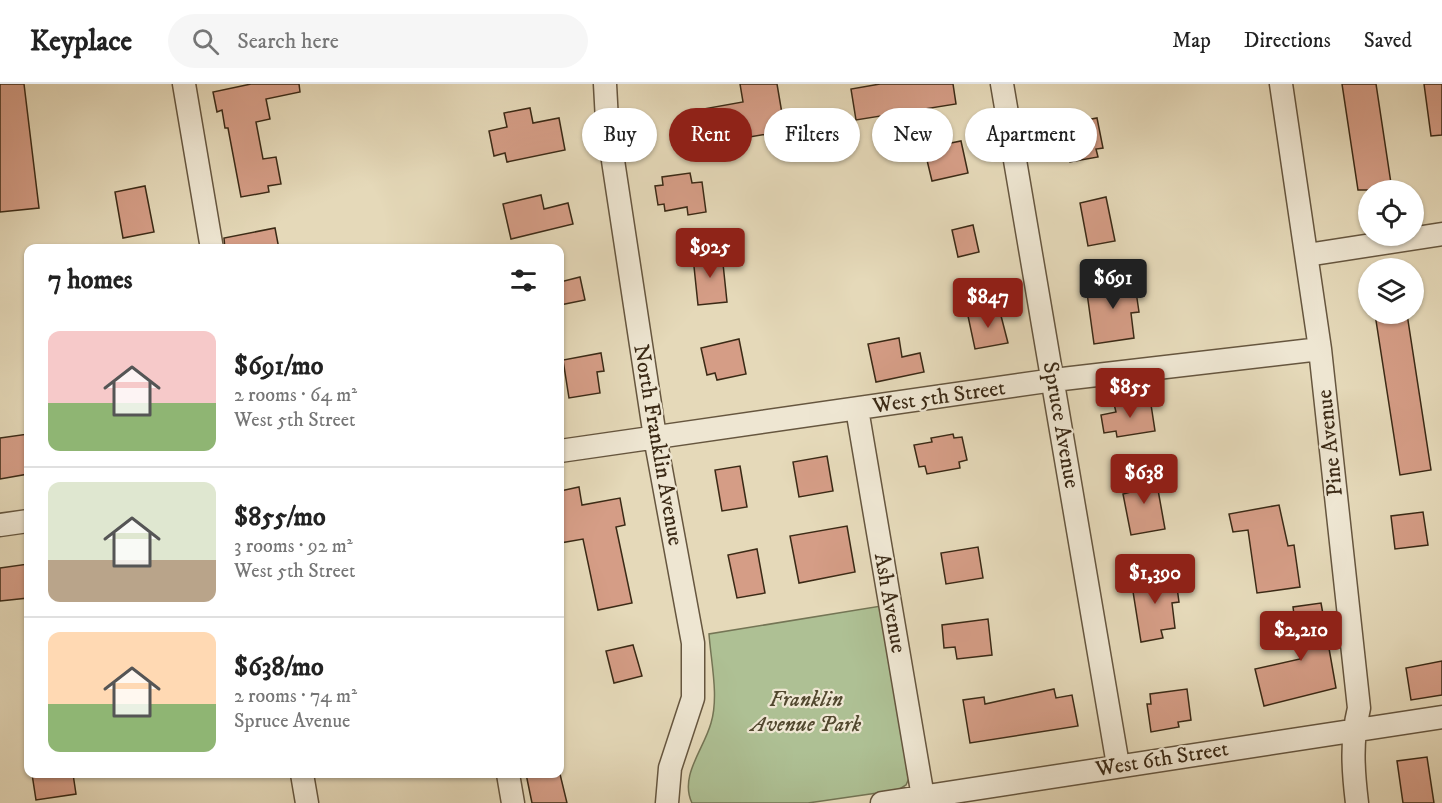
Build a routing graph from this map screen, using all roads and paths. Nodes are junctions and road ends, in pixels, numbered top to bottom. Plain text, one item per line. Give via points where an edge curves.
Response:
1 (184, 84) edge
2 (606, 84) edge
3 (1002, 84) edge
4 (1281, 84) edge
5 (1442, 234) edge
6 (211, 244) edge
7 (1307, 255) junction
8 (1320, 349) junction
9 (1054, 380) junction
10 (857, 409) junction
11 (655, 437) junction
12 (564, 450) edge
13 (24, 522) edge
14 (0, 525) edge
15 (1442, 717) edge
16 (1353, 731) junction
17 (1118, 765) junction
18 (303, 778) edge
19 (509, 778) edge
20 (923, 797) junction
21 (307, 803) edge
22 (513, 803) edge
23 (667, 803) edge
24 (882, 803) edge
25 (1358, 803) edge

1 - 6 street
2 - 11 street, North Franklin Avenue via 607,121
3 - 9 street, Spruce Avenue
4 - 7 street, Pine Avenue
5 - 7 street
7 - 8 street, Pine Avenue
8 - 9 street, West 5th Street
8 - 16 street, Pine Avenue via 1359,708
9 - 10 street, West 5th Street
9 - 17 street, Spruce Avenue
10 - 11 street, West 5th Street
10 - 20 street, Ash Avenue
11 - 12 street, West 5th Street
11 - 23 street, North Franklin Avenue via 693,643 693,698 670,768
13 - 14 street
15 - 16 street, West 6th Street
16 - 17 street, West 6th Street
16 - 25 street, Pine Avenue via 1352,761
17 - 20 street, West 6th Street
18 - 21 street
19 - 22 street
20 - 24 street, West 6th Street

